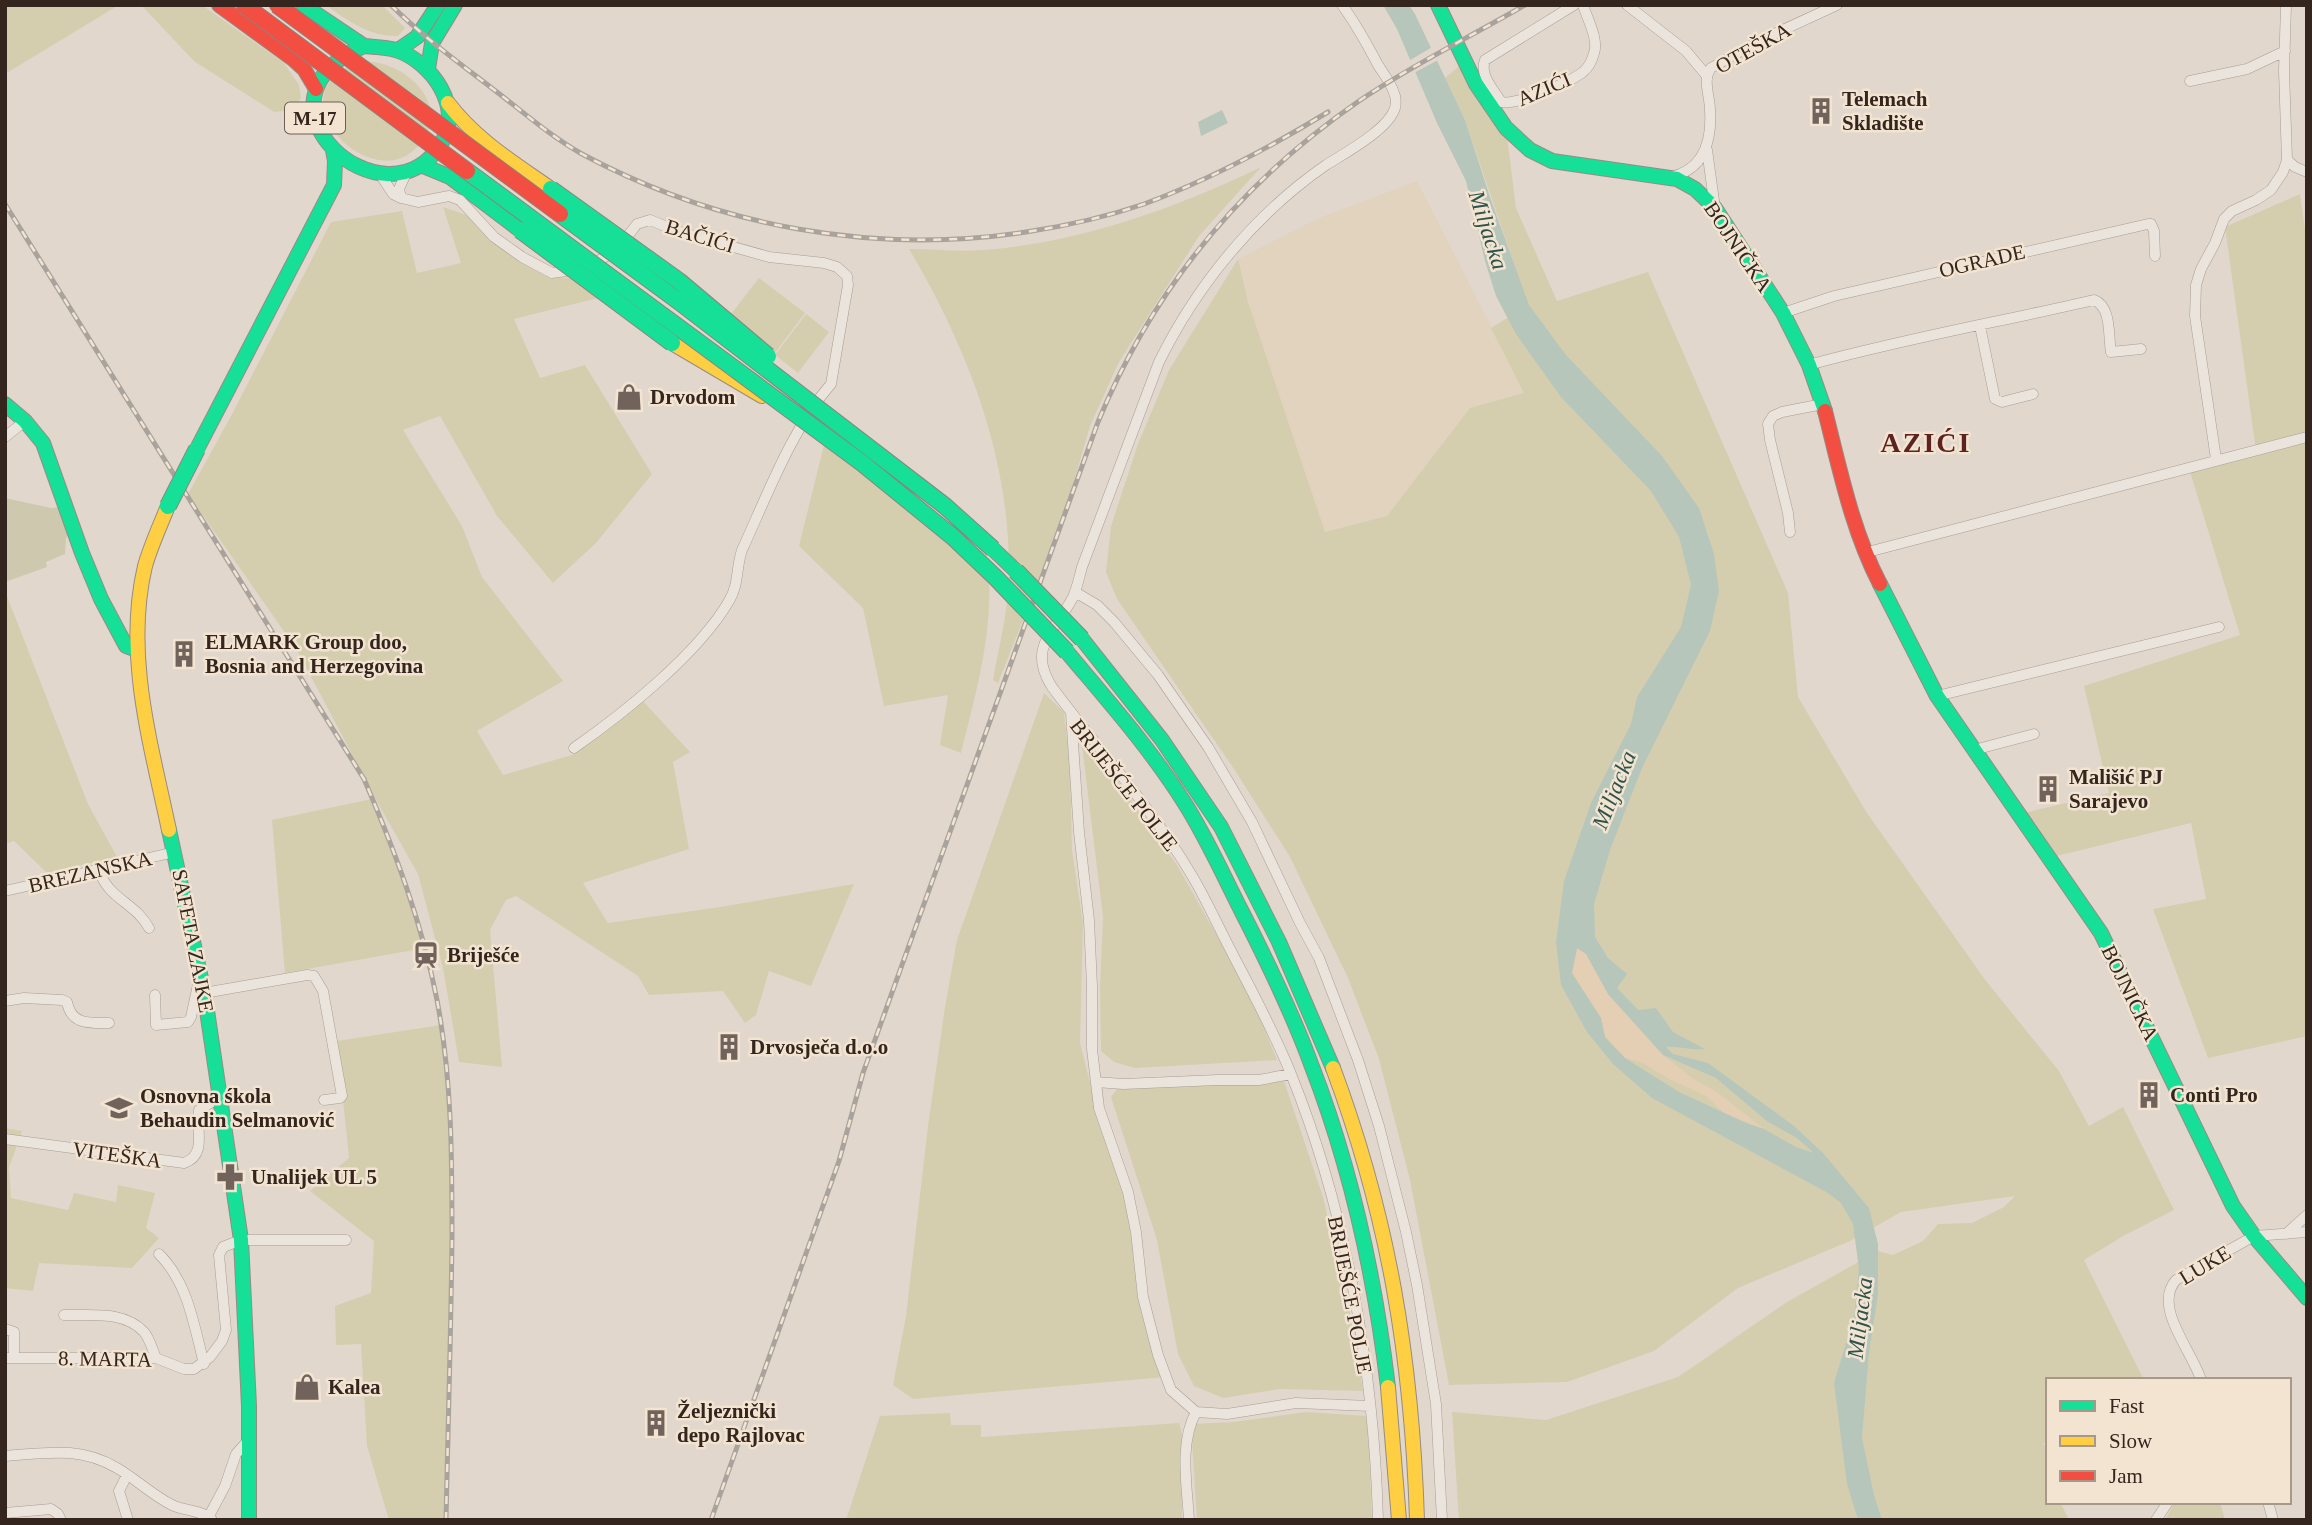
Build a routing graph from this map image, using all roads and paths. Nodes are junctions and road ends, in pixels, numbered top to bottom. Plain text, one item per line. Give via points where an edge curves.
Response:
1 (219, 5) edge
2 (244, 5) edge
3 (276, 5) edge
4 (303, 5) edge
5 (438, 5) edge
6 (455, 5) edge
7 (1342, 5) edge
8 (1438, 5) edge
9 (1574, 5) edge
10 (1583, 5) edge
11 (1627, 5) edge
12 (1837, 5) edge
13 (2286, 5) edge
14 (364, 46) junction
15 (398, 50) junction
16 (2285, 51) junction
17 (428, 69) junction
18 (1707, 76) junction
19 (2190, 81) dead end
20 (316, 89) junction
21 (448, 103) junction
22 (1707, 148) junction
23 (333, 150) junction
24 (2287, 160) junction
25 (414, 168) junction
26 (363, 170) junction
27 (2307, 172) edge
28 (380, 174) junction
29 (1670, 177) junction
30 (334, 185) junction
31 (401, 198) junction
32 (1715, 208) junction
33 (2155, 256) dead end
34 (1783, 313) junction
35 (1980, 326) junction
36 (2141, 349) dead end
37 (1809, 365) junction
38 (2033, 394) dead end
39 (5, 404) edge
40 (1823, 404) junction
41 (792, 412) junction
42 (25, 421) junction
43 (2307, 437) edge
44 (5, 438) edge
45 (2216, 459) junction
46 (1790, 532) dead end
47 (993, 549) junction
48 (1864, 552) junction
49 (1075, 592) junction
50 (2219, 627) dead end
51 (137, 650) junction
52 (1937, 696) junction
53 (1070, 712) junction
54 (2034, 734) dead end
55 (573, 748) dead end
56 (1973, 750) junction
57 (175, 852) junction
58 (99, 869) junction
59 (5, 891) edge
60 (149, 928) dead end
61 (200, 973) junction
62 (204, 993) junction
63 (155, 995) dead end
64 (5, 1001) edge
65 (109, 1023) dead end
66 (1291, 1074) junction
67 (1096, 1082) junction
68 (220, 1097) junction
69 (324, 1100) dead end
70 (5, 1139) edge
71 (2307, 1215) edge
72 (2307, 1232) edge
73 (2286, 1234) junction
74 (2254, 1236) junction
75 (241, 1240) junction
76 (346, 1240) dead end
77 (159, 1254) dead end
78 (2307, 1298) edge
79 (64, 1315) dead end
80 (5, 1329) edge
81 (10, 1357) edge
82 (156, 1358) junction
83 (204, 1364) junction
84 (2200, 1378) edge
85 (1370, 1406) junction
86 (1196, 1412) junction
87 (250, 1443) junction
88 (5, 1456) edge
89 (127, 1475) junction
90 (2167, 1504) edge
91 (5, 1513) edge
92 (211, 1518) edge
93 (61, 1520) edge
94 (128, 1520) edge
95 (249, 1520) edge
96 (1189, 1520) edge
97 (1378, 1520) edge
98 (1399, 1520) edge
99 (1417, 1520) edge
100 (1442, 1520) edge
101 (2156, 1520) edge

1 - 20 main road via 293,59
2 - 41 main road, bridge
3 - 47 main road, bridge via 681,303 934,498
4 - 14 main road
5 - 15 main road via 415,40
6 - 17 main road via 432,43
7 - 49 street via 1394,92 1395,109 1378,130 1277,203 1197,297 1158,362
8 - 29 main road, BOJNIČKA via 1476,84 1506,128 1530,150 1552,161
9 - 10 street, AZIĆI via 1485,60 1484,74 1501,102 1524,99 1577,76 1588,66 1595,46
11 - 18 street via 1686,51
12 - 18 street, OTEŠKA via 1761,40 1711,68
13 - 16 street
14 - 15 main road
14 - 20 main road, M-17 via 338,58
15 - 17 main road
16 - 19 street via 2247,69
16 - 24 street
17 - 21 main road
18 - 22 street, OTEŠKA via 1711,111
20 - 23 main road, M-17 via 316,125
21 - 25 main road via 446,132 432,156
21 - 47 main road, bridge via 458,119 480,137 718,312 807,390 957,509
22 - 29 street via 1688,171
22 - 32 street
23 - 26 main road, M-17
23 - 30 main road, M-17
24 - 27 street
24 - 45 street via 2271,190 2224,219 2201,269 2194,303
25 - 28 main road, M-17
25 - 31 street via 400,189
25 - 41 main road, bridge via 450,177 672,343
26 - 28 main road, M-17
26 - 30 main road
28 - 31 street
29 - 32 main road, BOJNIČKA via 1695,189
30 - 51 main road, M-17, bridge via 168,506 144,575
31 - 55 street, BAČIĆI via 418,202 449,196 460,200 494,237 552,273 586,268 617,250 637,224 650,220 769,257 824,263 847,276 831,384 794,438 742,550 730,601 675,666
32 - 34 main road, BOJNIČKA
33 - 34 street, OGRADE via 2154,227 2148,224 1847,293
34 - 37 main road, BOJNIČKA
35 - 36 street via 2094,300 2105,309 2111,352
35 - 37 street
35 - 38 street via 1995,399 2002,402
37 - 40 main road, BOJNIČKA
39 - 42 main road
40 - 46 street via 1782,412 1768,424
40 - 48 main road, BOJNIČKA
41 - 98 main road, bridge via 953,537 996,578 1144,743 1186,804 1270,968 1329,1114 1360,1228 1380,1336
42 - 44 street
42 - 51 main road via 51,458 82,553 113,626 127,646
43 - 45 street
45 - 48 street
47 - 99 main road, bridge via 1082,639 1147,719 1208,806 1286,956 1329,1058 1387,1248 1410,1398
48 - 52 main road, BOJNIČKA
49 - 53 street via 1041,657 1044,674
49 - 100 street via 1114,621 1208,747 1252,821 1319,958 1379,1126 1406,1232 1436,1404
50 - 52 street
51 - 57 main road, SAFETA ZAJKE / M-17 via 144,712
52 - 56 main road, BOJNIČKA
53 - 66 street, BRIJEŠĆE POLJE via 1192,875
53 - 67 street, BRIJEŠĆE POLJE via 1089,920
54 - 56 street
56 - 74 main road, BOJNIČKA via 2101,933 2233,1206
57 - 58 street, BREZANSKA
57 - 61 main road, SAFETA ZAJKE / M-17
58 - 59 street, BREZANSKA
58 - 60 street via 107,888 135,909
61 - 62 main road, SAFETA ZAJKE / M-17
61 - 63 street via 188,1022 156,1025
62 - 68 main road, SAFETA ZAJKE / M-17
62 - 69 street via 314,976 326,1002 342,1096
64 - 65 street via 62,1000 77,1020
66 - 67 street via 1259,1080
66 - 85 street, BRIJEŠĆE POLJE via 1319,1150 1353,1284
67 - 86 street, BRIJEŠĆE POLJE via 1099,1108 1128,1192 1143,1297 1158,1355 1171,1390
68 - 70 street, VITEŠKA via 199,1110 199,1145 194,1157 184,1163
68 - 75 main road, SAFETA ZAJKE / M-17
71 - 73 street
72 - 73 street
73 - 74 street
74 - 78 main road, BOJNIČKA
74 - 84 street, LUKE via 2176,1280 2169,1290 2174,1322
75 - 76 street
75 - 83 street via 219,1252 226,1330
75 - 87 main road, SAFETA ZAJKE / M-17
77 - 83 street via 179,1280 188,1302
79 - 82 street via 130,1321 146,1334
80 - 81 street via 14,1332
81 - 82 street, 8. MARTA
82 - 83 street, 8. MARTA via 184,1369
85 - 86 street via 1296,1403 1227,1414
85 - 97 street, BRIJEŠĆE POLJE
86 - 96 street via 1186,1439
87 - 92 street via 236,1454
87 - 95 main road, SAFETA ZAJKE / M-17
88 - 89 street via 69,1451 104,1461
89 - 92 street via 172,1505
89 - 94 street via 119,1492
90 - 101 street
91 - 93 street via 51,1509

